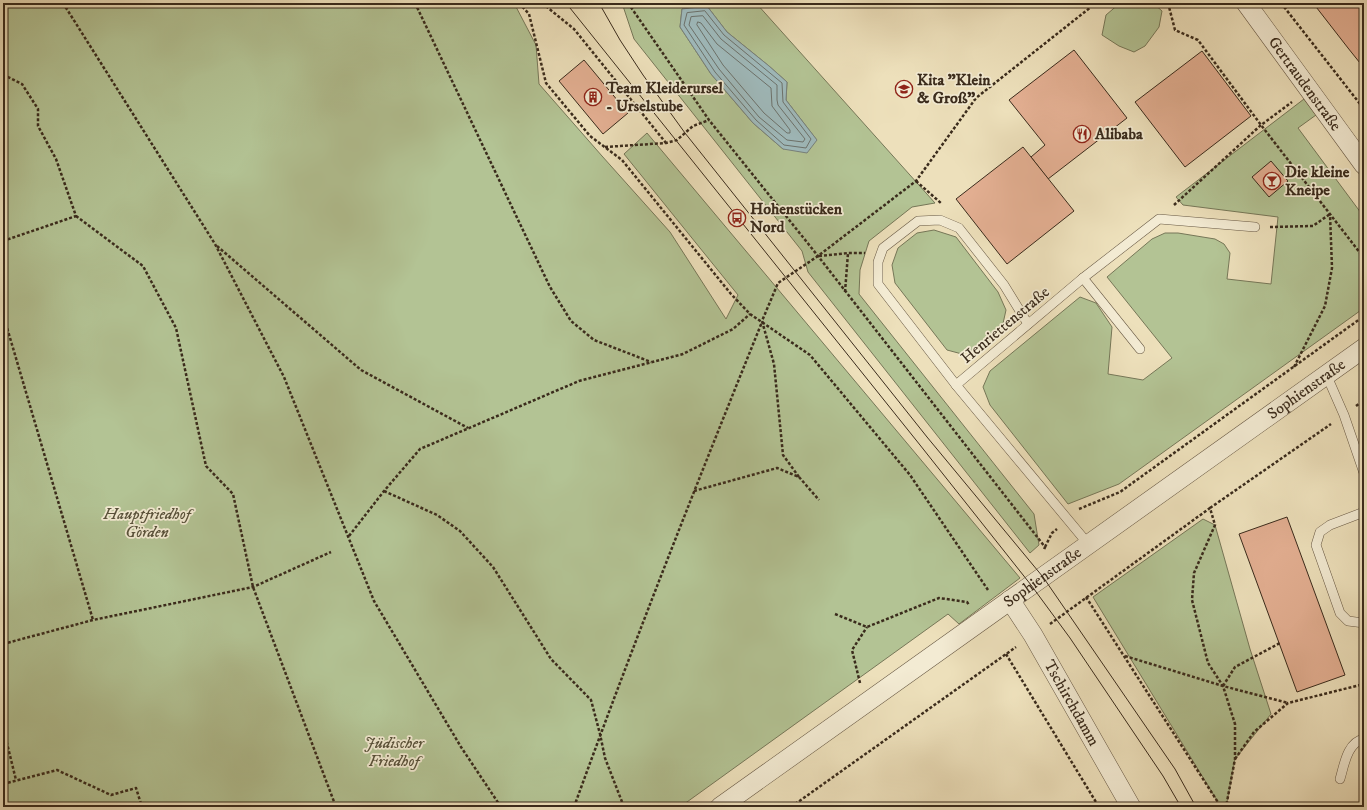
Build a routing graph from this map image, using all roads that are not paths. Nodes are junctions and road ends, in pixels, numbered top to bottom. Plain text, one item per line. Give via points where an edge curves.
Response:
1 (1246, 3) edge
2 (1364, 165) edge
3 (1255, 227) road end
4 (1083, 278) junction
5 (1028, 324) junction
6 (1364, 348) edge
7 (1140, 350) dead end
8 (1326, 374) junction
9 (956, 385) junction
10 (1364, 473) edge
11 (1364, 512) edge
12 (1089, 545) junction
13 (1010, 600) junction
14 (1364, 623) edge
15 (1364, 739) edge
16 (1340, 779) dead end
17 (720, 807) edge
18 (1131, 807) edge

1 - 2 street, Gertraudenstraße
3 - 4 lane, Henriettenstraße via 1159,218
4 - 5 lane, Henriettenstraße
4 - 7 lane
5 - 9 lane, Henriettenstraße
5 - 9 lane via 1004,285 959,228 940,220 918,221 883,248 878,262 878,284
6 - 8 street, Sophienstraße
8 - 10 lane via 1344,415
8 - 12 street, Sophienstraße
9 - 12 lane, Henriettenstraße
11 - 14 lane via 1330,524 1320,532 1316,545 1340,612 1348,621
12 - 13 street, Sophienstraße
13 - 17 street, Sophienstraße
13 - 18 street, Tschirchdamm via 1033,635
15 - 16 lane via 1358,740 1350,749

